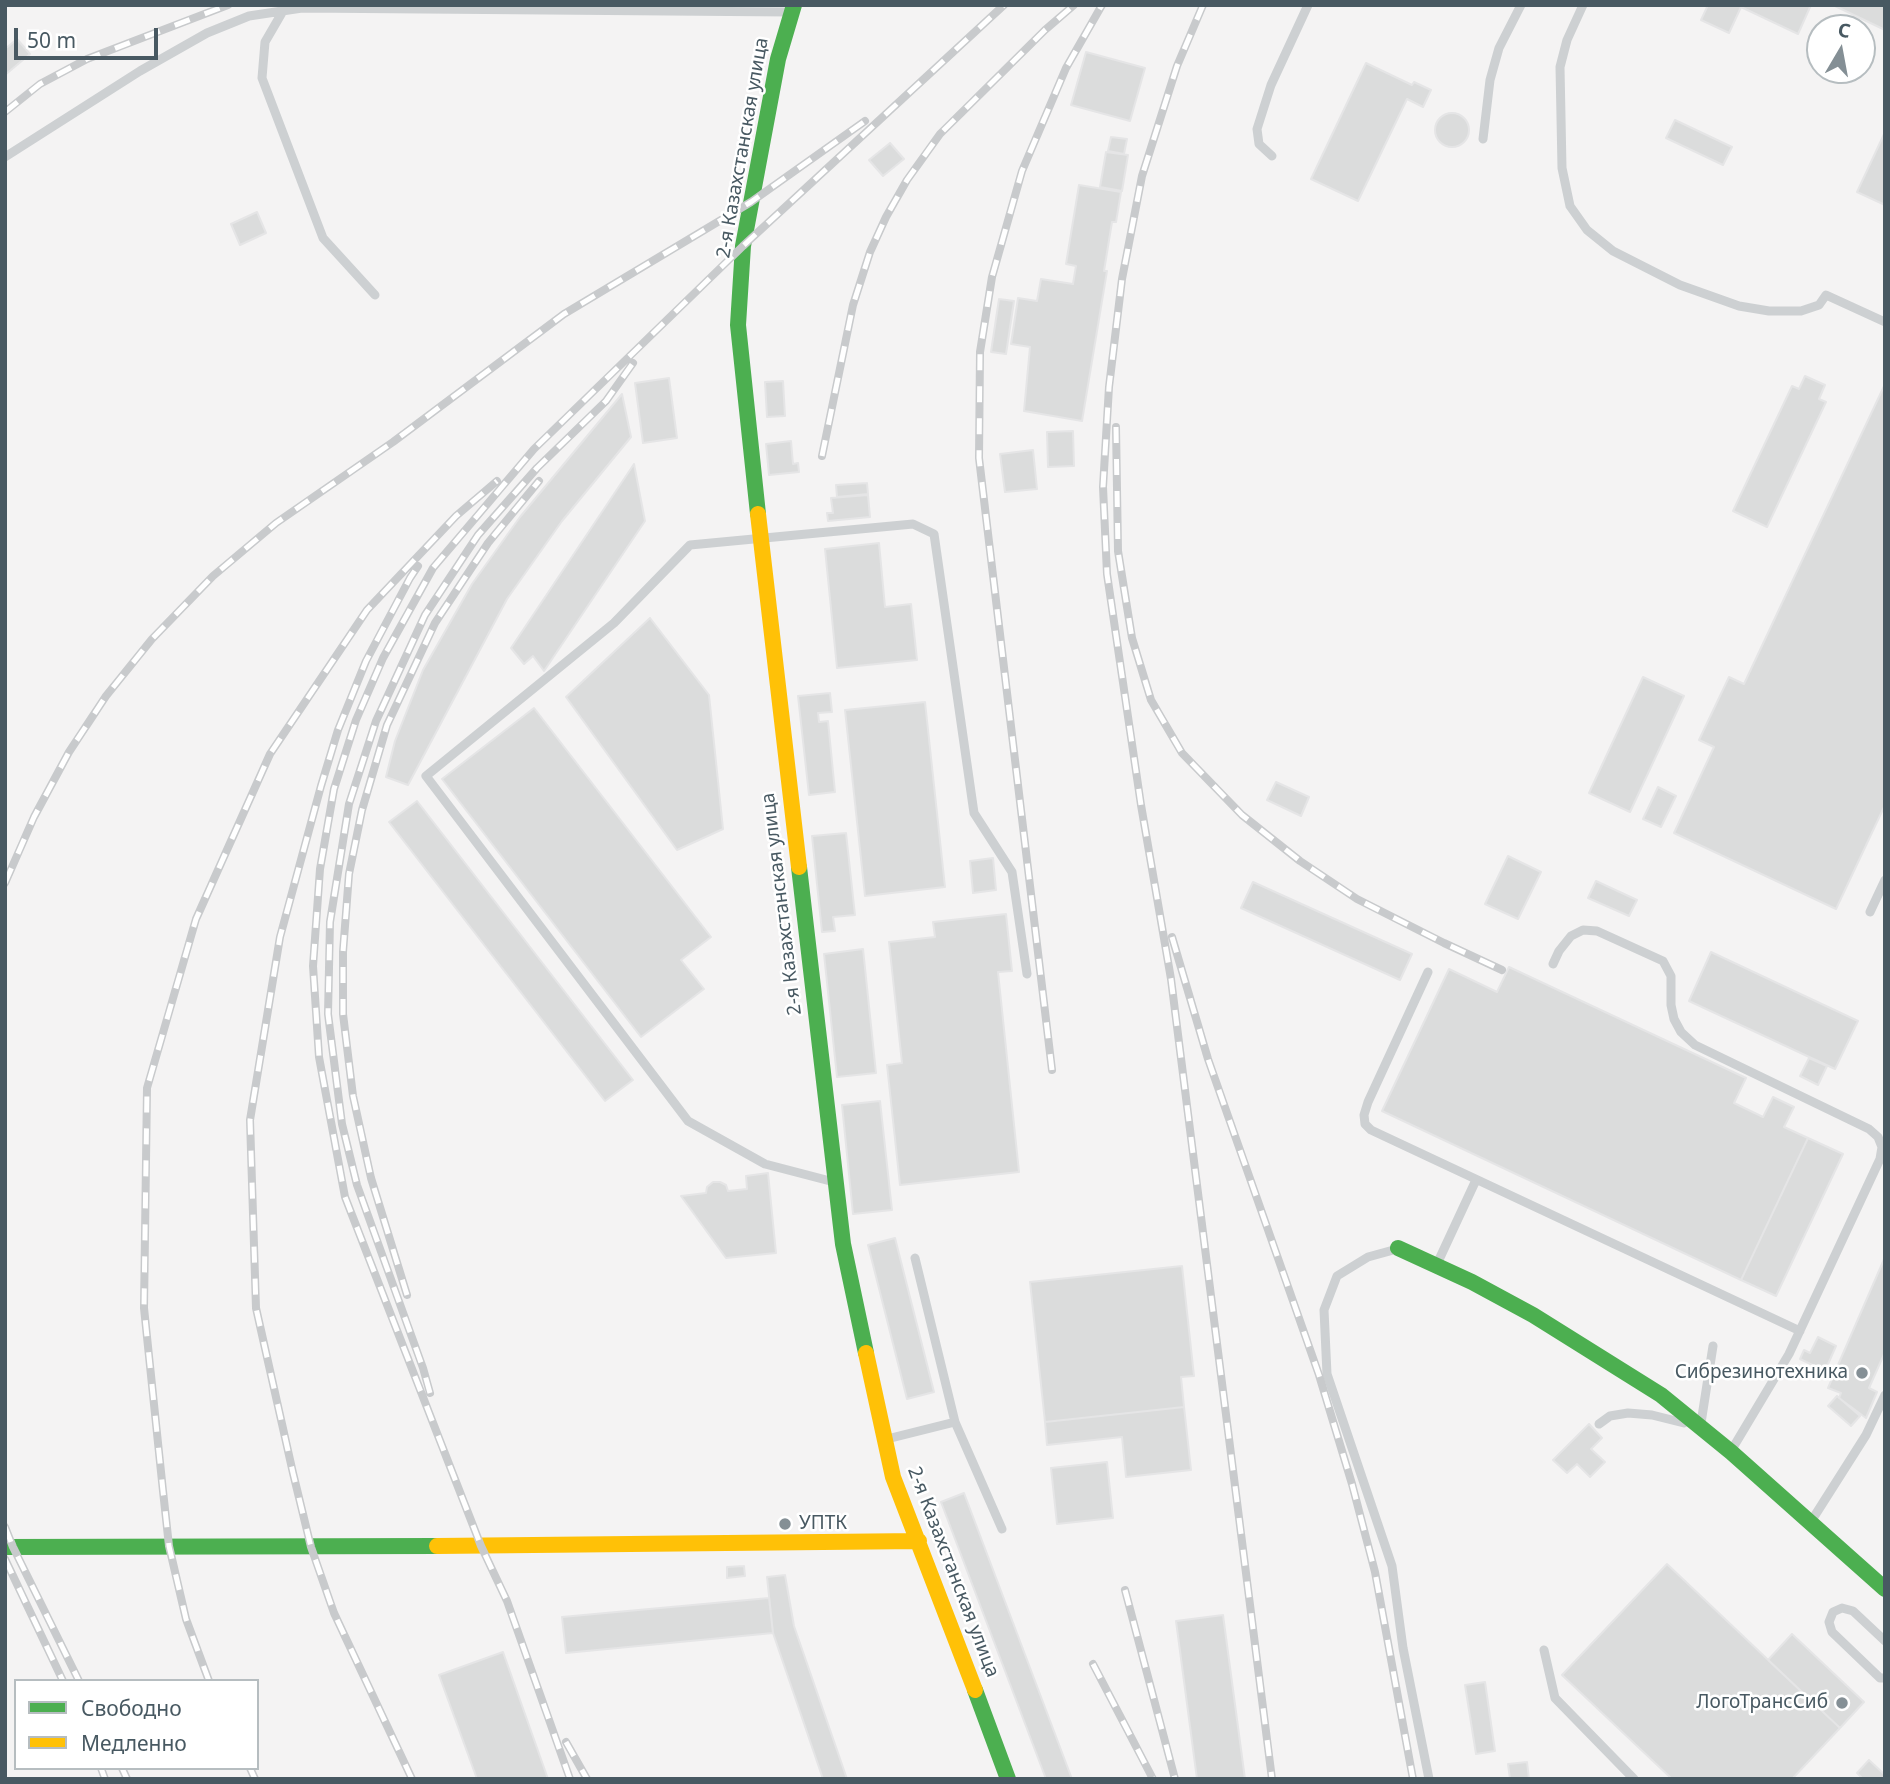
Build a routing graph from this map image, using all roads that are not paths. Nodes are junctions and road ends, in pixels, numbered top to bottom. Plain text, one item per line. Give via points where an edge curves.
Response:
1 (1308, 5) edge
2 (1521, 5) edge
3 (1583, 5) edge
4 (793, 9) edge
5 (283, 11) junction
6 (1483, 139) dead end
7 (1272, 156) dead end
8 (5, 158) edge
9 (375, 295) dead end
10 (1885, 322) edge
11 (761, 537) junction
12 (1885, 880) edge
13 (1870, 912) dead end
14 (1553, 964) dead end
15 (1428, 972) dead end
16 (1027, 975) dead end
17 (1476, 1180) junction
18 (836, 1182) junction
19 (1398, 1248) joint
20 (915, 1258) dead end
21 (1436, 1265) junction
22 (1800, 1331) junction
23 (1713, 1346) dead end
24 (1885, 1395) edge
25 (956, 1422) junction
26 (1599, 1424) dead end
27 (1701, 1427) junction
28 (885, 1440) junction
29 (1731, 1452) junction
30 (1811, 1522) junction
31 (1002, 1529) dead end
32 (919, 1541) junction
33 (5, 1547) edge
34 (1885, 1589) edge
35 (1885, 1641) edge
36 (1544, 1650) dead end
37 (1885, 1678) edge
38 (1008, 1779) edge
39 (1429, 1779) edge
40 (1634, 1779) edge

1 - 7 lane via 1270,85 1257,129 1259,144
2 - 6 lane via 1499,48
3 - 10 lane via 1560,67 1562,168 1570,206 1587,230 1613,251 1669,279 1740,306 1801,311 1819,304 1826,295
4 - 5 lane
4 - 11 street, 2-я Казахстанская улица via 778,59 743,246 738,325
5 - 8 lane via 249,16 207,33
5 - 9 lane via 265,42 262,78 323,238
11 - 16 lane via 913,524 934,534 974,813 1012,872
11 - 18 street, 2-я Казахстанская улица
11 - 18 lane via 690,545 614,623 426,776 688,1121 765,1164
12 - 13 lane
14 - 22 lane via 1571,936 1583,930 1597,931 1664,961 1671,976 1674,1019 1695,1045 1878,1137 1880,1159
15 - 17 lane via 1368,1102 1366,1124
17 - 21 lane
17 - 22 lane
18 - 28 street, 2-я Казахстанская улица via 843,1244
19 - 21 street
19 - 39 lane via 1368,1257 1337,1276 1324,1310 1327,1374 1392,1566
20 - 25 lane
21 - 27 street via 1534,1315 1661,1395
22 - 29 lane
23 - 27 lane
24 - 30 lane via 1866,1435
25 - 28 lane
25 - 31 lane
26 - 27 lane via 1610,1416 1628,1413
27 - 29 street
28 - 32 street, 2-я Казахстанская улица via 893,1477
29 - 30 street
30 - 34 street
32 - 33 street
32 - 38 street, 2-я Казахстанская улица
35 - 37 lane via 1853,1611 1842,1608 1833,1612 1832,1632
36 - 40 lane via 1555,1698

